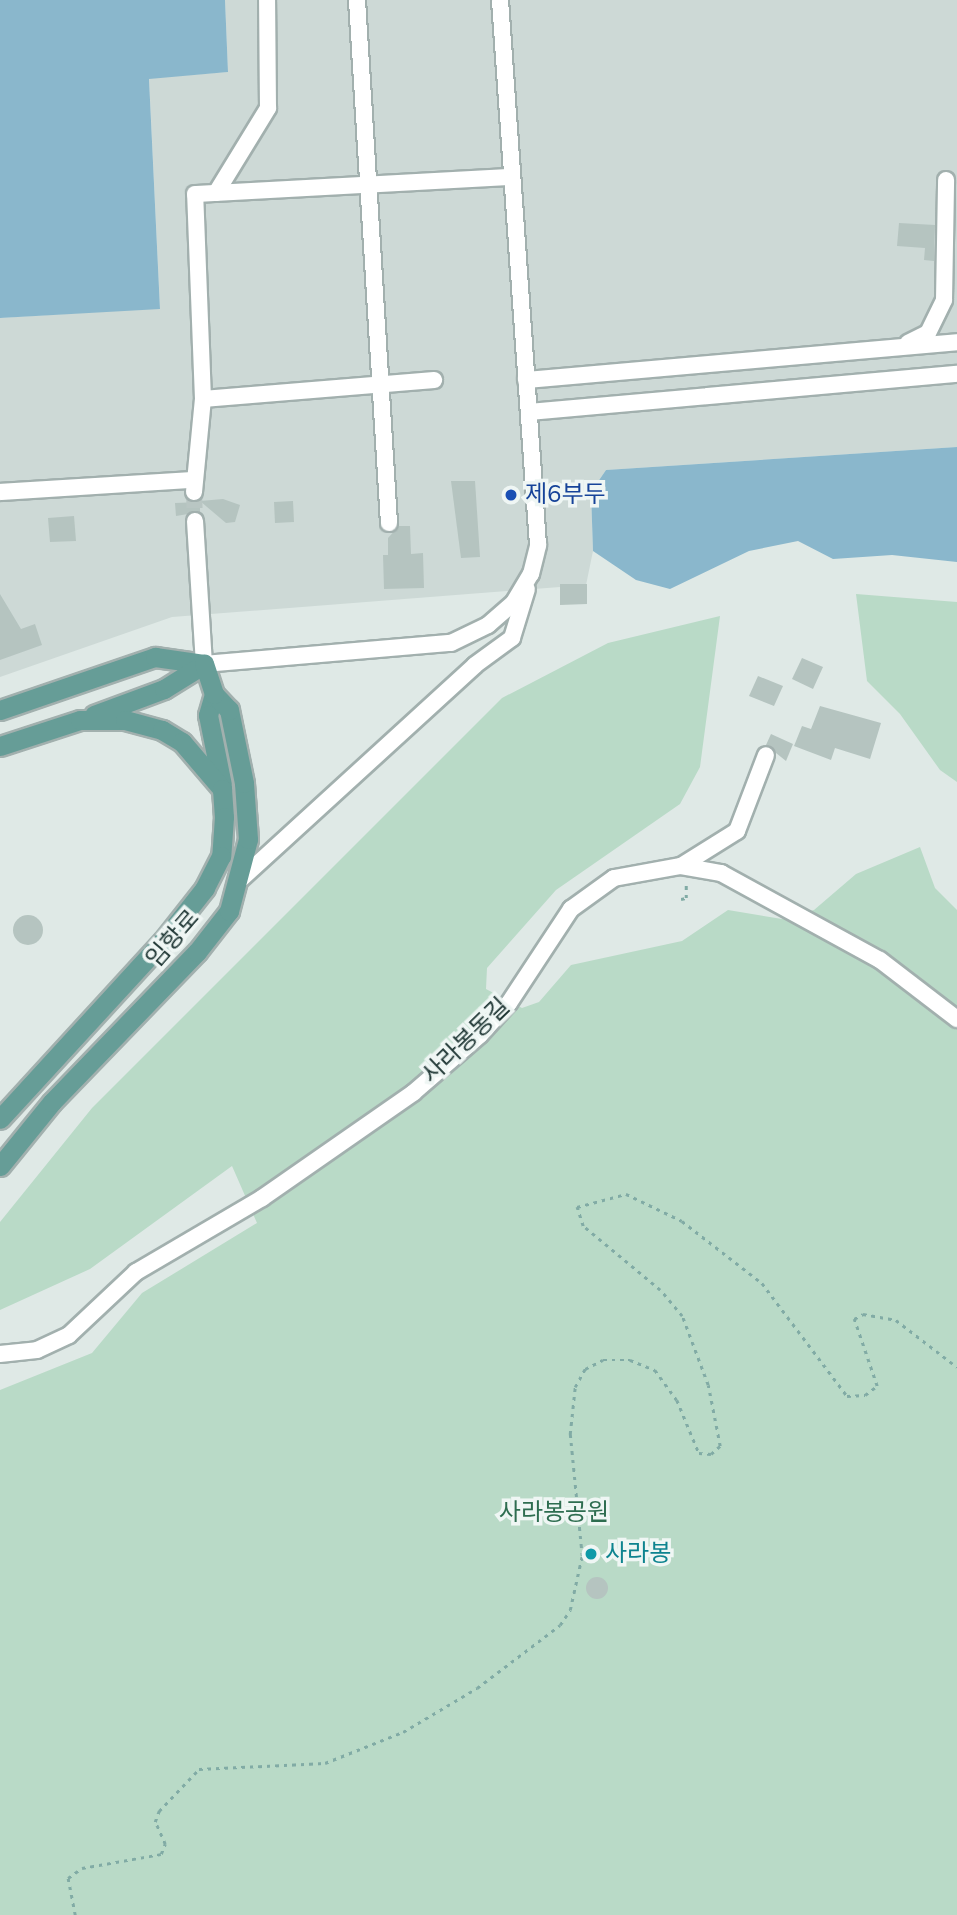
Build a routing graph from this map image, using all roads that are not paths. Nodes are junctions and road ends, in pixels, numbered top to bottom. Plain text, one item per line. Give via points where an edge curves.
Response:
1 (267, 0) edge
2 (357, 0) edge
3 (500, 0) edge
4 (510, 177) junction
5 (946, 180) dead end
6 (369, 184) junction
7 (216, 193) junction
8 (957, 342) edge
9 (901, 347) junction
10 (957, 374) edge
11 (433, 380) dead end
12 (526, 380) junction
13 (381, 384) junction
14 (203, 399) junction
15 (529, 412) junction
16 (0, 492) edge
17 (195, 521) tunnel mouth
18 (389, 523) dead end
19 (531, 574) junction
20 (204, 664) junction
21 (214, 694) junction
22 (0, 710) edge
23 (80, 720) junction
24 (0, 746) edge
25 (766, 755) dead end
26 (222, 789) junction
27 (684, 866) junction
28 (241, 879) junction
29 (957, 1019) edge
30 (0, 1119) edge
31 (0, 1166) edge
32 (0, 1354) edge

1 - 7 street via 268,108
2 - 6 street
3 - 4 street
4 - 6 street
4 - 12 street
5 - 9 street via 944,300 928,333
6 - 7 street
6 - 13 street
7 - 14 street via 195,194
8 - 9 street
9 - 12 street
10 - 15 street
11 - 13 street
12 - 15 street
13 - 14 street
13 - 18 street
14 - 16 street via 193,486
15 - 19 street via 538,545
17 - 20 street
19 - 20 street via 514,602 488,625 451,643
19 - 28 street via 512,638 475,665
20 - 21 main road, 임항로
20 - 22 main road via 155,657
20 - 23 main road via 164,690
21 - 26 main road, 임항로 via 208,715
21 - 28 main road, 임항로 via 229,710 244,783 248,839
23 - 24 main road
23 - 26 main road via 125,720 162,730 182,742
25 - 27 street via 737,831
26 - 30 main road, 임항로 via 221,856 205,888 155,951
27 - 29 street, 사라봉동길 via 721,873 880,960
27 - 32 street, 사라봉동길 via 614,878 588,892 571,909 509,1003 412,1093 262,1198 136,1272 69,1335 37,1350
28 - 31 main road, 임항로 via 229,911 197,952 52,1102

